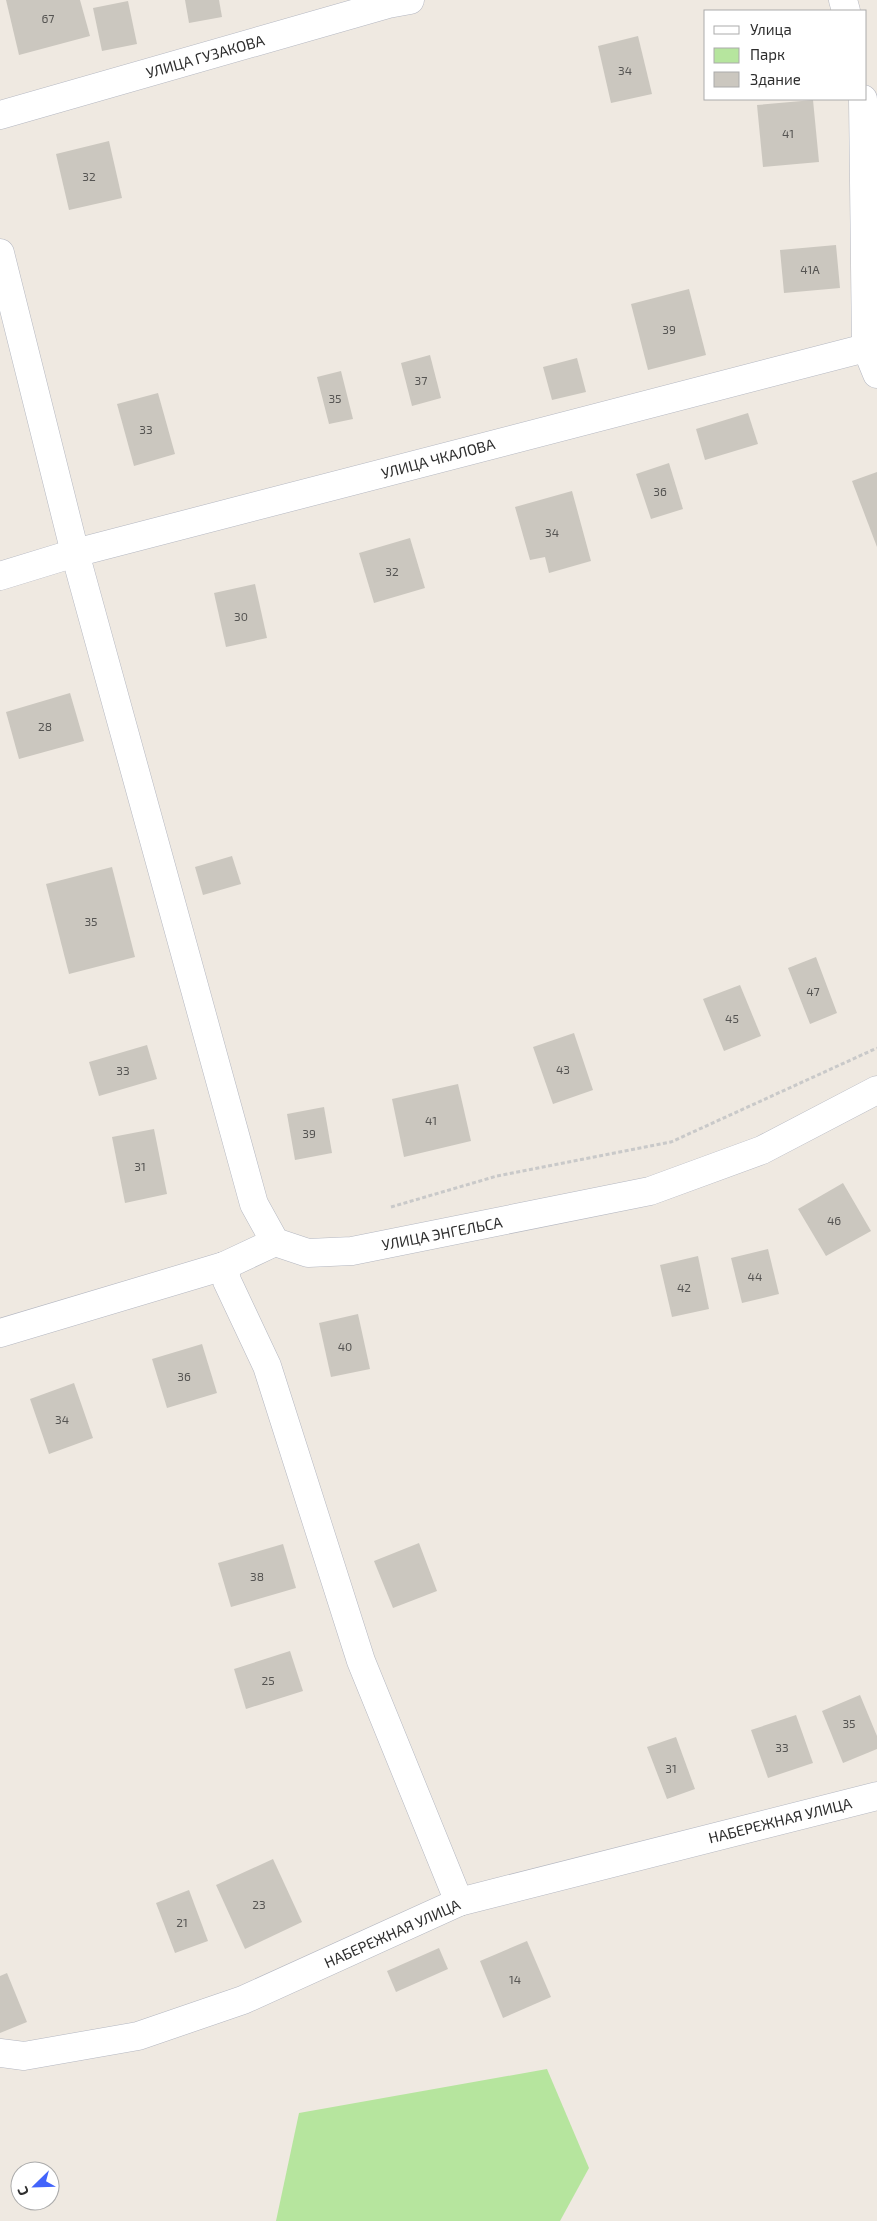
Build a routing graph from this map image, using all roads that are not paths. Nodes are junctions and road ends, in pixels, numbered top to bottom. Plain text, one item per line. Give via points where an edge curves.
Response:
1 (410, 0) edge
2 (863, 100) edge
3 (0, 115) edge
4 (0, 253) edge
5 (872, 346) edge
6 (877, 374) edge
7 (75, 553) junction
8 (0, 576) edge
9 (877, 1090) edge
10 (275, 1242) junction
11 (224, 1266) junction
12 (0, 1333) edge
13 (877, 1796) edge
14 (459, 1902) junction
15 (0, 2053) edge

1 - 3 street, УЛИЦА ГУЗАКОВА
2 - 5 street
4 - 7 street
5 - 6 street
5 - 7 street, УЛИЦА ЧКАЛОВА
7 - 8 street, УЛИЦА ЧКАЛОВА
7 - 10 street via 254,1204
9 - 10 street, УЛИЦА ЭНГЕЛЬСА via 762,1150 650,1191 352,1251 308,1253
10 - 11 street
11 - 12 street
11 - 14 street via 227,1281 267,1366 361,1661
13 - 14 street, НАБЕРЕЖНАЯ УЛИЦА
14 - 15 street, НАБЕРЕЖНАЯ УЛИЦА via 243,2000 138,2036 24,2056

